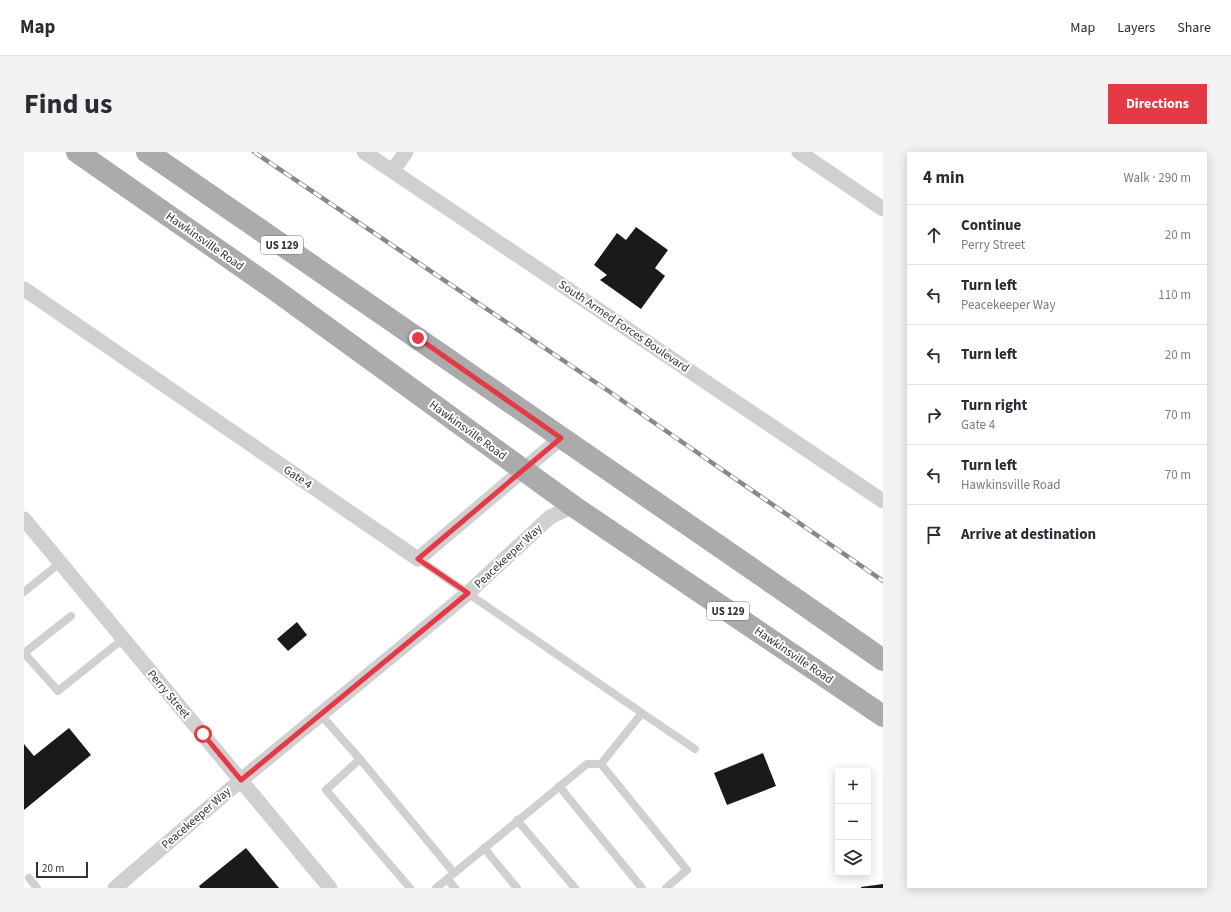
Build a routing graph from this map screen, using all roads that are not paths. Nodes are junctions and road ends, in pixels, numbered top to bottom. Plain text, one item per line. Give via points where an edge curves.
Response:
1 (77, 152) edge
2 (147, 152) edge
3 (364, 152) edge
4 (406, 152) edge
5 (799, 152) edge
6 (393, 170) junction
7 (883, 209) edge
8 (24, 289) edge
9 (561, 438) junction
10 (522, 470) junction
11 (883, 501) edge
12 (573, 506) junction
13 (24, 519) edge
14 (418, 559) junction
15 (60, 562) junction
16 (24, 592) edge
17 (468, 593) junction
18 (71, 616) dead end
19 (124, 639) junction
20 (24, 653) edge
21 (883, 660) edge
22 (323, 712) junction
23 (642, 712) junction
24 (883, 716) edge
25 (695, 750) dead end
26 (360, 759) junction
27 (601, 764) junction
28 (241, 780) junction
29 (559, 786) junction
30 (517, 820) junction
31 (484, 848) junction
32 (454, 873) junction
33 (29, 878) dead end
34 (447, 879) junction
35 (36, 888) edge
36 (115, 888) edge
37 (330, 888) edge
38 (410, 888) edge
39 (436, 888) edge
40 (455, 888) edge
41 (517, 888) edge
42 (575, 888) edge
43 (642, 888) edge
44 (666, 888) edge

1 - 10 main road, Hawkinsville Road / US 129 via 271,287
2 - 9 main road, US 129
3 - 6 street, South Armed Forces Boulevard
4 - 6 street
5 - 7 street
6 - 11 street, South Armed Forces Boulevard
8 - 14 street, Gate 4
9 - 10 street
9 - 21 main road, US 129
10 - 12 main road, Hawkinsville Road / US 129
10 - 14 street
12 - 17 street, Peacekeeper Way via 550,517
12 - 24 main road, Hawkinsville Road / US 129
13 - 15 street, Perry Street
14 - 17 lane
15 - 16 lane
15 - 19 street, Perry Street
17 - 22 street, Peacekeeper Way
17 - 23 lane
18 - 20 lane
19 - 20 lane via 58,691
19 - 28 street, Perry Street
22 - 26 lane
22 - 28 street, Peacekeeper Way
23 - 25 lane
23 - 27 lane
26 - 32 lane
26 - 38 lane via 326,790
27 - 29 lane via 587,764
27 - 44 lane via 687,870
28 - 36 street, Peacekeeper Way
28 - 37 street, Perry Street
29 - 30 lane
29 - 43 lane
30 - 31 lane
30 - 42 lane
31 - 32 lane
31 - 41 lane
32 - 34 lane
33 - 35 lane
34 - 39 lane
34 - 40 lane

